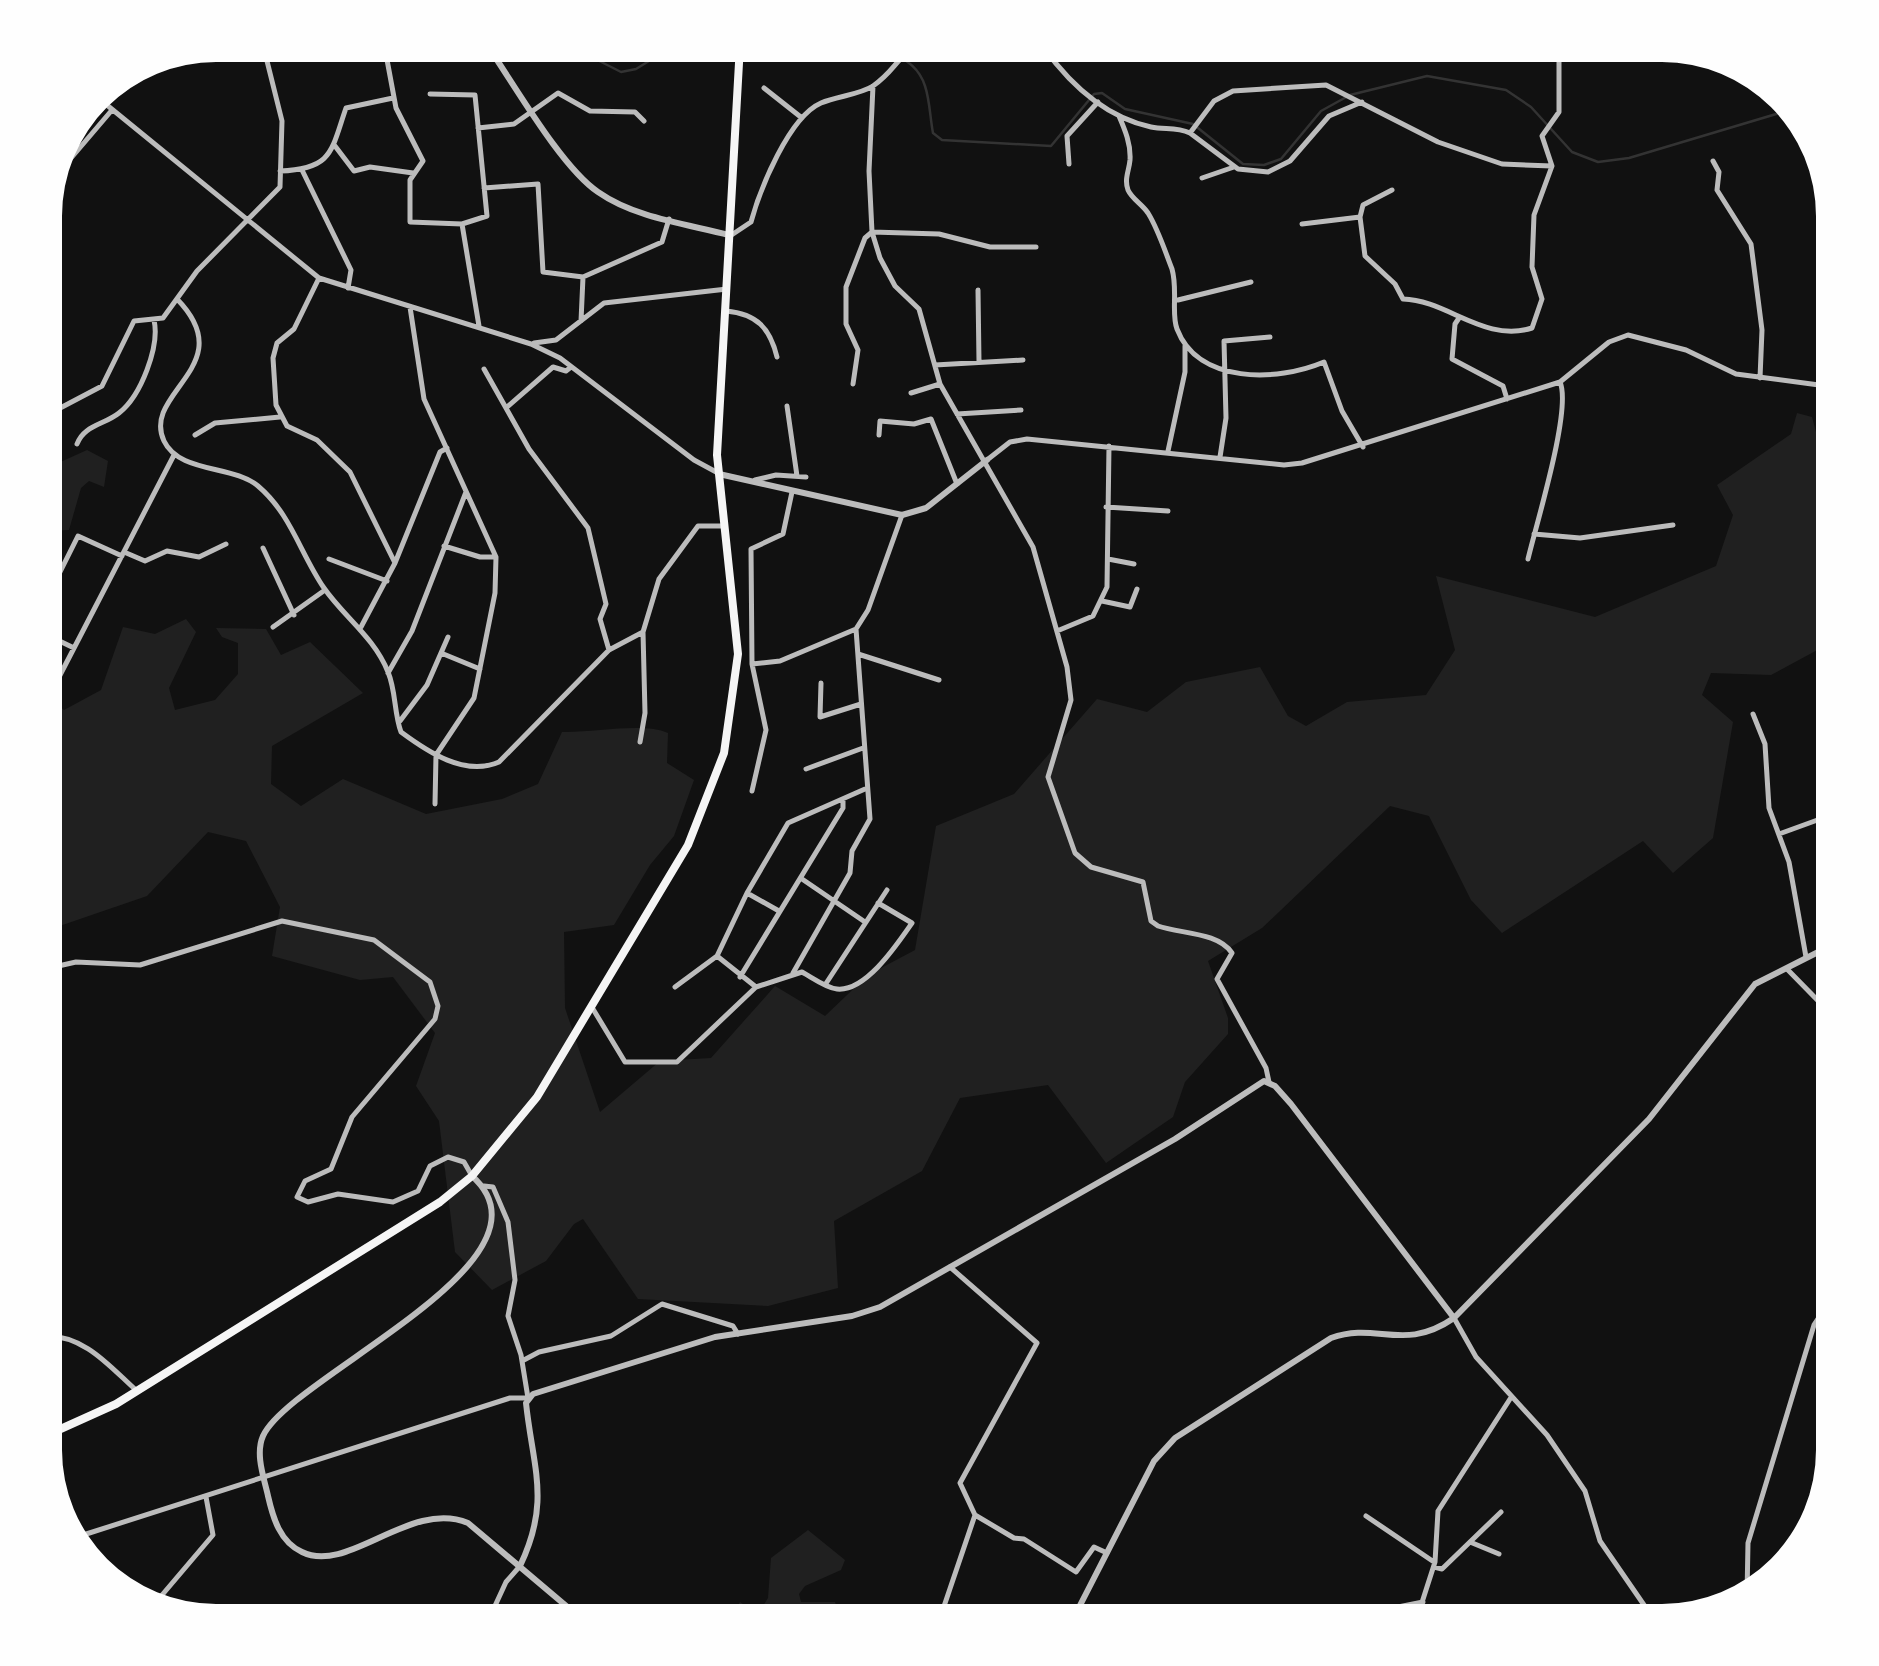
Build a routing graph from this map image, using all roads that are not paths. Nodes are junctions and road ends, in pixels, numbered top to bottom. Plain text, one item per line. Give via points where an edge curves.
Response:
1 (268, 62) edge
2 (387, 62) edge
3 (499, 62) edge
4 (737, 62) edge
5 (895, 62) edge
6 (1056, 62) edge
7 (1559, 62) edge
8 (873, 86) junction
9 (764, 88) dead end
10 (430, 94) dead end
11 (393, 98) junction
12 (1097, 101) junction
13 (1361, 101) junction
14 (109, 107) edge
15 (112, 110) junction
16 (534, 110) junction
17 (1119, 115) junction
18 (802, 118) junction
19 (644, 121) dead end
20 (478, 128) junction
21 (1191, 132) junction
22 (335, 146) junction
23 (77, 151) edge
24 (1713, 161) dead end
25 (1068, 164) dead end
26 (1552, 166) junction
27 (1234, 167) junction
28 (302, 170) junction
29 (280, 171) junction
30 (413, 173) junction
31 (1202, 178) dead end
32 (484, 188) junction
33 (1392, 190) dead end
34 (1360, 216) junction
35 (669, 219) junction
36 (247, 223) junction
37 (462, 224) junction
38 (1302, 224) dead end
39 (872, 232) junction
40 (730, 236) junction
41 (1036, 247) dead end
42 (583, 276) junction
43 (319, 278) junction
44 (1250, 282) dead end
45 (348, 288) junction
46 (727, 288) junction
47 (978, 290) dead end
48 (177, 299) junction
49 (1178, 300) junction
50 (410, 308) junction
51 (726, 311) junction
52 (1459, 318) junction
53 (154, 320) junction
54 (581, 321) junction
55 (479, 326) junction
56 (1270, 336) dead end
57 (531, 344) junction
58 (1184, 344) junction
59 (777, 357) dead end
60 (1023, 360) dead end
61 (979, 362) junction
62 (935, 365) junction
63 (571, 366) junction
64 (484, 369) dead end
65 (1224, 372) junction
66 (1760, 379) junction
67 (1560, 382) junction
68 (853, 384) dead end
69 (940, 384) junction
70 (1816, 385) edge
71 (911, 393) dead end
72 (1507, 399) junction
73 (787, 406) dead end
74 (63, 408) edge
75 (506, 408) junction
76 (1021, 410) dead end
77 (957, 414) junction
78 (280, 417) junction
79 (195, 435) dead end
80 (879, 435) dead end
81 (76, 444) dead end
82 (1108, 446) junction
83 (1363, 447) junction
84 (447, 448) junction
85 (1168, 451) junction
86 (174, 454) junction
87 (1220, 457) junction
88 (987, 460) junction
89 (719, 474) junction
90 (797, 476) junction
91 (806, 477) dead end
92 (752, 482) junction
93 (957, 484) junction
94 (467, 490) junction
95 (792, 492) junction
96 (1106, 506) junction
97 (1168, 511) dead end
98 (902, 515) junction
99 (724, 526) junction
100 (1673, 526) dead end
101 (1534, 534) junction
102 (226, 544) dead end
103 (444, 546) junction
104 (263, 548) dead end
105 (123, 554) junction
106 (496, 556) junction
107 (1106, 559) junction
108 (1528, 559) dead end
109 (329, 560) dead end
110 (395, 564) junction
111 (1134, 564) dead end
112 (63, 567) edge
113 (387, 580) junction
114 (1137, 589) dead end
115 (326, 590) junction
116 (1102, 601) junction
117 (294, 615) junction
118 (273, 626) dead end
119 (360, 627) junction
120 (856, 629) junction
121 (1057, 631) junction
122 (643, 632) junction
123 (448, 637) dead end
124 (63, 642) edge
125 (74, 648) junction
126 (609, 650) junction
127 (442, 652) junction
128 (858, 654) junction
129 (752, 664) junction
130 (63, 669) edge
131 (481, 670) junction
132 (388, 673) junction
133 (939, 680) dead end
134 (820, 683) dead end
135 (861, 704) junction
136 (1752, 714) dead end
137 (398, 723) junction
138 (640, 742) dead end
139 (863, 748) junction
140 (436, 754) junction
141 (806, 769) dead end
142 (865, 789) junction
143 (752, 791) dead end
144 (843, 798) junction
145 (435, 804) dead end
146 (1816, 821) edge
147 (1779, 834) junction
148 (801, 878) junction
149 (887, 890) dead end
150 (746, 893) junction
151 (832, 902) junction
152 (878, 903) junction
153 (780, 912) junction
154 (866, 922) junction
155 (1816, 952) edge
156 (717, 956) junction
157 (1806, 957) junction
158 (63, 965) edge
159 (1785, 966) junction
160 (792, 972) junction
161 (740, 976) junction
162 (825, 984) junction
163 (756, 986) junction
164 (675, 987) dead end
165 (1816, 998) edge
166 (593, 1009) junction
167 (1269, 1082) junction
168 (472, 1176) junction
169 (484, 1186) junction
170 (950, 1267) junction
171 (1454, 1318) junction
172 (1816, 1322) edge
173 (738, 1334) junction
174 (63, 1338) edge
175 (522, 1362) junction
176 (137, 1392) junction
177 (528, 1398) junction
178 (1510, 1399) junction
179 (63, 1427) edge
180 (264, 1476) junction
181 (206, 1497) junction
182 (1501, 1512) dead end
183 (975, 1515) junction
184 (1366, 1516) dead end
185 (88, 1534) edge
186 (1470, 1542) junction
187 (1106, 1554) junction
188 (1499, 1554) dead end
189 (1434, 1564) junction
190 (520, 1566) junction
191 (1747, 1578) edge
192 (163, 1594) edge
193 (1423, 1602) joint
194 (496, 1604) edge
195 (564, 1604) edge
196 (946, 1604) edge
197 (1081, 1604) edge
198 (1413, 1604) edge
199 (1643, 1604) edge

1 - 29 street via 282,121
2 - 11 street
3 - 16 street
4 - 40 highway
5 - 8 street
6 - 12 street
7 - 26 street via 1559,112 1542,136
8 - 18 street via 818,104
8 - 39 street
9 - 18 street
10 - 20 street via 474,94
11 - 22 street via 346,108
11 - 30 street via 423,161
12 - 17 street
12 - 25 street via 1067,136
13 - 21 street via 1314,84 1239,89 1214,101
13 - 26 street via 1438,142 1502,164
13 - 27 street via 1329,116 1280,168 1257,174
14 - 15 street
15 - 23 street
15 - 36 street
16 - 19 street via 558,93 590,111 635,112
16 - 20 street via 514,124
16 - 35 street via 598,192
17 - 21 street
17 - 49 street via 1130,158 1129,193 1147,211
18 - 40 street via 760,190 751,222
20 - 32 street
21 - 27 street
22 - 28 street
22 - 30 street via 354,171
24 - 66 street via 1720,197 1751,244 1762,330
26 - 52 street via 1533,226 1532,267 1542,300 1538,319 1523,331
27 - 31 street
28 - 29 street
28 - 45 street via 350,270
29 - 36 street via 280,187
30 - 37 street via 410,222
32 - 37 street via 487,216
32 - 42 street via 538,184 543,272
33 - 34 street via 1363,204
34 - 38 street
34 - 52 street via 1364,256 1404,299 1421,299
35 - 40 street
35 - 42 street via 662,242
36 - 43 street
36 - 48 street
37 - 55 street
39 - 41 street
39 - 62 street via 895,286 919,309
39 - 68 street via 846,287 846,324 858,350
40 - 46 highway
42 - 54 street
43 - 45 street
43 - 78 street via 294,329 277,343
44 - 49 street
45 - 50 street
46 - 51 highway
46 - 54 street via 604,303
47 - 61 street
48 - 53 street
48 - 86 street via 201,343 198,362 160,428
49 - 58 street via 1174,319
50 - 55 street
50 - 84 street via 424,398
51 - 59 street via 754,316 772,335
51 - 89 highway
52 - 72 street via 1452,359 1503,386
53 - 74 street via 134,321 112,372 96,391
53 - 81 street via 155,344 125,409 85,430
54 - 57 street via 556,340
55 - 57 street
56 - 65 street via 1224,342
57 - 63 street
58 - 65 street via 1194,358
58 - 85 street via 1185,372
60 - 61 street
61 - 62 street
62 - 69 street
63 - 75 street via 552,367
63 - 89 street
64 - 75 street
65 - 83 street via 1303,371 1324,362
65 - 87 street
66 - 67 street via 1628,334
66 - 70 street
67 - 72 street
67 - 101 street via 1566,394 1550,490
69 - 71 street
69 - 77 street
72 - 83 street
73 - 90 street
75 - 126 street via 588,528
76 - 77 street
77 - 88 street
78 - 79 street via 215,424
78 - 110 street via 350,472
80 - 93 street via 880,421 931,420
82 - 85 street
82 - 88 street via 1016,439
82 - 96 street
83 - 87 street via 1284,465
84 - 94 street
84 - 110 street
85 - 87 street
86 - 105 street
86 - 115 street via 234,473 266,494 292,525
88 - 93 street
88 - 121 street via 1033,547
89 - 92 street
89 - 99 highway
90 - 91 street
90 - 92 street
92 - 95 street
93 - 98 street via 919,512
94 - 103 street
94 - 106 street
95 - 98 street
95 - 129 street via 783,534 750,549
96 - 97 street
96 - 107 street
98 - 120 street
99 - 122 street via 698,526 672,559 652,595
99 - 166 highway via 738,654 722,764 688,845
100 - 101 street via 1580,538
101 - 108 street
102 - 105 street via 198,557 167,551 145,561
103 - 106 street
103 - 132 street via 412,631
104 - 117 street
105 - 112 street via 78,536
105 - 125 street
106 - 131 street
107 - 111 street
107 - 116 street
109 - 113 street
110 - 113 street
113 - 119 street
114 - 116 street via 1130,607
115 - 117 street
115 - 119 street
116 - 121 street via 1093,616
117 - 118 street
119 - 132 street
120 - 128 street
120 - 129 street via 780,661
121 - 167 street via 1071,700 1048,778 1075,853 1091,866 1143,882 1151,921 1158,926 1229,947 1217,979
122 - 126 street
122 - 138 street
123 - 127 street
124 - 125 street
125 - 130 street
126 - 140 street via 499,762 440,760
127 - 131 street
127 - 137 street
128 - 133 street
128 - 135 street
129 - 143 street via 766,730
131 - 140 street via 465,716
132 - 137 street
134 - 135 street via 820,717
135 - 139 street
136 - 147 street via 1765,744 1769,808
137 - 140 street via 401,732
139 - 141 street
139 - 142 street
140 - 145 street
142 - 144 street
142 - 151 street via 870,819
144 - 148 street
144 - 150 street via 788,823
146 - 147 street
147 - 157 street via 1800,906
148 - 151 street
148 - 153 street
149 - 152 street
150 - 153 street
150 - 156 street
151 - 154 street
151 - 160 street
152 - 154 street
152 - 162 street via 912,923 883,964 846,989
153 - 161 street
154 - 162 street
155 - 157 street
156 - 161 street
156 - 164 street
157 - 159 street
158 - 168 street via 140,965 282,920 374,940 430,982 435,1019 344,1128 331,1169 305,1181 297,1196 308,1202 338,1194 392,1202 418,1191 430,1166 448,1157 464,1162
159 - 165 street
159 - 171 street via 1739,1001 1649,1119
160 - 162 street
160 - 163 street
161 - 163 street
163 - 166 street via 678,1062 624,1062
166 - 168 highway via 537,1097
167 - 170 street
167 - 171 street
168 - 169 street
168 - 176 highway
169 - 175 street via 494,1188 508,1222 515,1280 508,1316
169 - 180 street via 494,1218 481,1248 412,1316 273,1421 260,1443
170 - 173 street via 867,1312
170 - 183 street via 1036,1343 960,1484
171 - 178 street
171 - 187 street via 1412,1338 1331,1338 1186,1429 1154,1461
172 - 191 street via 1748,1543
173 - 175 street via 732,1326 662,1304 611,1336
173 - 177 street
174 - 176 street via 92,1350
175 - 177 street
176 - 179 highway
177 - 180 street via 510,1398
177 - 190 street via 541,1498 537,1528
178 - 189 street via 1438,1512
178 - 199 street via 1547,1435 1584,1492 1600,1541
180 - 181 street
180 - 190 street via 277,1526 309,1555 452,1516
181 - 185 street
181 - 192 street via 213,1535
182 - 186 street
183 - 187 street via 1076,1572 1094,1546
183 - 196 street
184 - 189 street
186 - 188 street
186 - 189 street via 1442,1569
187 - 197 street
189 - 193 street
190 - 194 street
190 - 195 street
193 - 198 street

